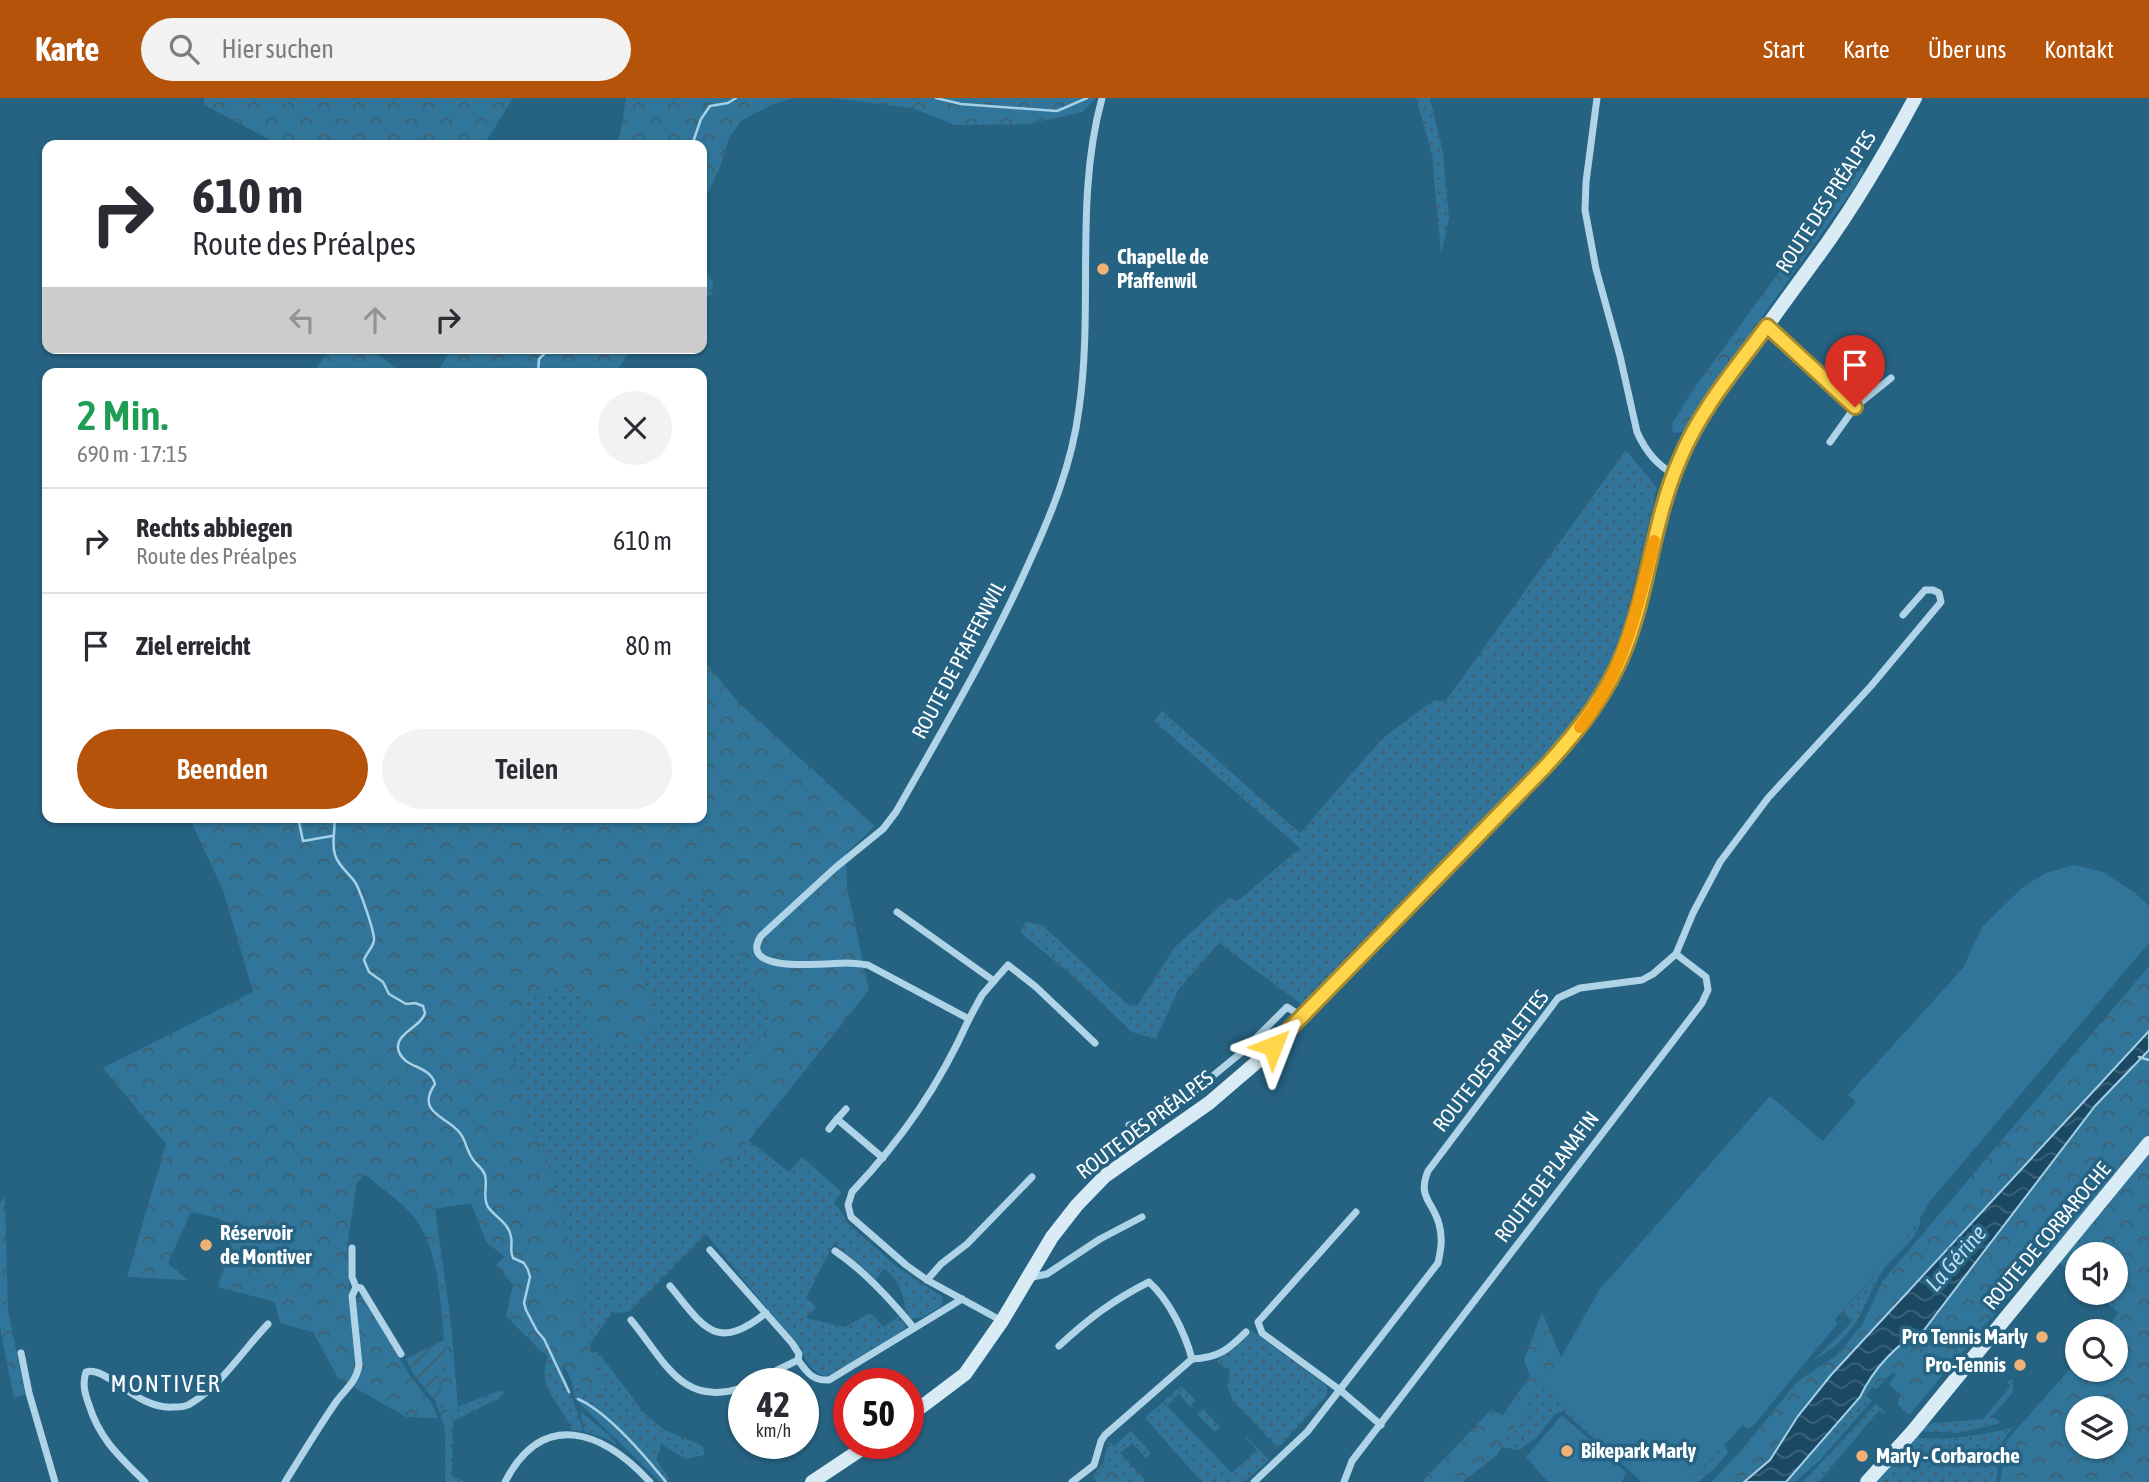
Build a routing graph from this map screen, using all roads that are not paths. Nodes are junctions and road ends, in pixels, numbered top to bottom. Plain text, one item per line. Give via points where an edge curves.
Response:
1 (1102, 98) edge
2 (1597, 98) edge
3 (1915, 98) edge
4 (1767, 326) junction
5 (1891, 378) dead end
6 (1855, 407) junction
7 (1830, 442) dead end
8 (1674, 474) junction
9 (1903, 615) dead end
10 (897, 912) dead end
11 (1676, 954) junction
12 (994, 981) junction
13 (1302, 1017) junction
14 (968, 1019) junction
15 (1095, 1043) dead end
16 (846, 1109) dead end
17 (837, 1119) junction
18 (1129, 1125) dead end
19 (829, 1129) dead end
20 (2149, 1143) edge
21 (883, 1158) junction
22 (1032, 1177) dead end
23 (1356, 1212) dead end
24 (1142, 1217) dead end
25 (352, 1248) dead end
26 (710, 1250) dead end
27 (835, 1251) dead end
28 (1028, 1278) junction
29 (927, 1280) junction
30 (670, 1286) dead end
31 (356, 1287) junction
32 (962, 1299) junction
33 (766, 1313) junction
34 (631, 1320) dead end
35 (1002, 1321) junction
36 (268, 1324) dead end
37 (914, 1328) junction
38 (1246, 1332) dead end
39 (1059, 1346) dead end
40 (21, 1353) dead end
41 (401, 1354) dead end
42 (1192, 1359) junction
43 (798, 1360) junction
44 (782, 1368) edge
45 (1340, 1390) junction
46 (728, 1392) edge
47 (924, 1406) edge
48 (1381, 1424) junction
49 (846, 1459) edge
50 (55, 1482) edge
51 (145, 1482) edge
52 (285, 1482) edge
53 (505, 1482) edge
54 (650, 1482) edge
55 (812, 1482) edge
56 (1072, 1482) edge
57 (1254, 1482) edge
58 (1344, 1482) edge
59 (1867, 1482) edge

1 - 14 street, ROUTE DE PFAFFENWIL via 1085,195 1086,295 1079,409 1062,485 1043,532 1007,612 896,812 883,829 761,936 757,947 765,960 784,965 868,965
2 - 8 street via 1585,197 1590,241 1637,432 1649,453
3 - 4 main road, ROUTE DES PRÉALPES via 1867,186
4 - 6 street
4 - 8 main road, ROUTE DES PRÉALPES via 1699,421
5 - 6 street
6 - 7 street
8 - 13 main road, ROUTE DES PRÉALPES via 1625,648 1587,719
9 - 11 street, ROUTE DES PRALETTES via 1925,590 1939,593 1941,602 1768,798 1720,862
10 - 12 street
11 - 45 street, ROUTE DES PRALETTES via 1642,980 1580,988 1558,998 1428,1171 1423,1184 1425,1198 1439,1220 1443,1240 1438,1263
11 - 48 street, ROUTE DE PLANAFIN via 1706,976 1708,990 1702,1003
12 - 14 street
12 - 15 street via 1008,965
13 - 18 street, ROUTE DES PRÉALPES via 1287,1007 1184,1100 1152,1120
13 - 28 main road, ROUTE DES PRÉALPES via 1218,1096 1105,1176 1060,1226
14 - 21 street via 945,1070
16 - 17 street
17 - 19 street
17 - 21 street
20 - 59 main road, ROUTE DE CORBAROCHE
21 - 29 street via 852,1192 851,1217
22 - 29 street
23 - 45 street via 1258,1322 1262,1333
24 - 28 street via 1046,1274
25 - 31 street
26 - 33 street
27 - 37 street
28 - 35 main road, ROUTE DES PRÉALPES
29 - 32 street
30 - 33 street via 699,1321 723,1334 740,1331
31 - 41 street via 361,1288
31 - 52 street via 352,1296 359,1366 353,1385
32 - 35 street
32 - 37 street
33 - 43 street via 792,1343
34 - 46 street via 678,1380 708,1393
35 - 47 main road, ROUTE DES PRÉALPES via 965,1374
36 - 51 street via 218,1380 184,1406 147,1404 98,1372 86,1372 84,1387 96,1427
37 - 43 street via 829,1380 812,1377
38 - 42 street via 1229,1349
39 - 42 street via 1116,1298 1149,1282 1165,1301
40 - 50 street
42 - 56 street via 1105,1435 1094,1465
43 - 44 street
45 - 48 street
45 - 57 street, ROUTE DES PRALETTES via 1307,1432
48 - 58 street, ROUTE DE PLANAFIN via 1352,1461
49 - 55 main road
53 - 54 street via 527,1450 564,1435 610,1446

